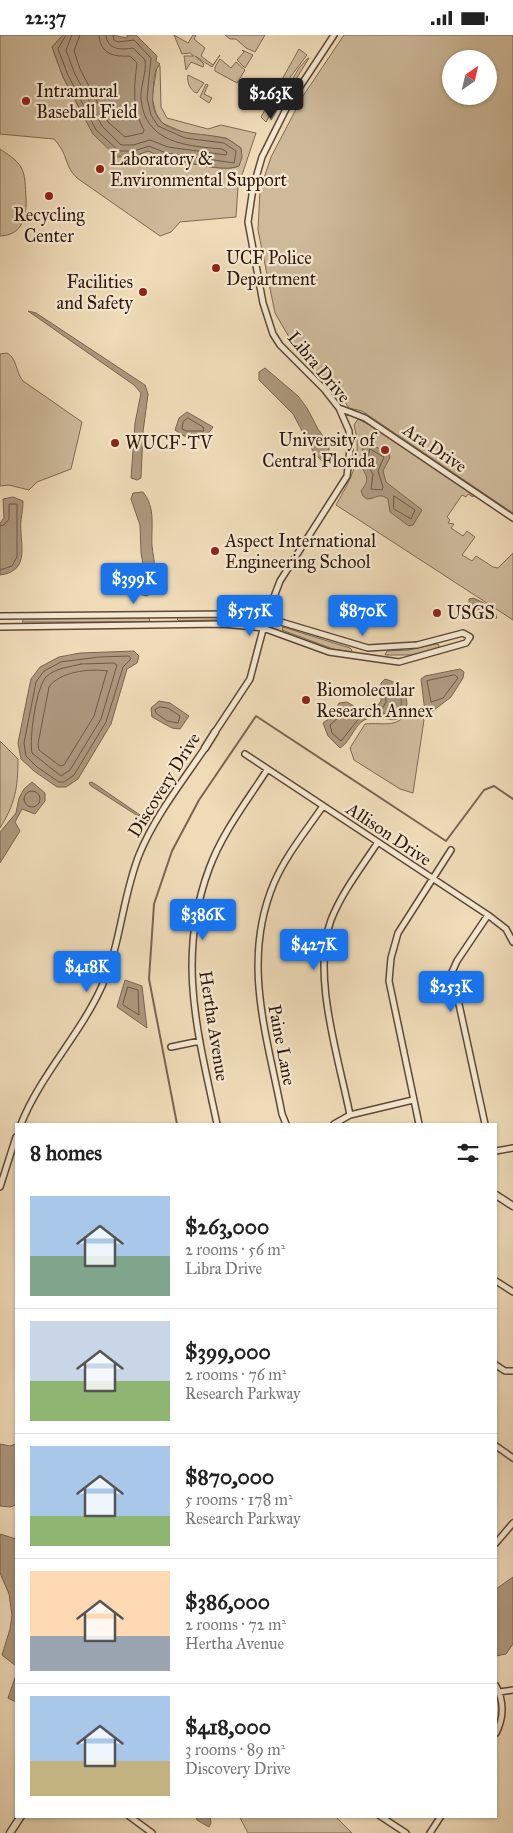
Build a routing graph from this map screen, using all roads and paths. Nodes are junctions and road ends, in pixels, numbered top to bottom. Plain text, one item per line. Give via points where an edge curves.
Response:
1 (334, 35) edge
2 (339, 408) junction
3 (335, 496) joint
4 (513, 518) edge
5 (0, 616) edge
6 (266, 618) junction
7 (0, 627) edge
8 (263, 628) junction
9 (215, 732) joint
10 (204, 748) joint
11 (245, 754) dead end
12 (267, 770) junction
13 (323, 806) junction
14 (378, 843) junction
15 (451, 850) dead end
16 (432, 879) junction
17 (488, 915) junction
18 (513, 941) edge
19 (200, 1041) junction
20 (171, 1047) dead end
21 (413, 1100) junction
22 (350, 1115) junction
23 (22, 1123) edge
24 (217, 1123) edge
25 (286, 1123) edge
26 (336, 1123) edge
27 (419, 1123) edge
28 (485, 1123) edge
29 (15, 1140) edge
30 (513, 1148) edge
31 (497, 1151) edge
32 (0, 1187) edge
33 (497, 1196) edge
34 (513, 1206) edge
35 (497, 1282) edge
36 (513, 1292) edge
37 (497, 1366) edge
38 (513, 1371) edge
39 (497, 1448) edge
40 (513, 1458) edge
41 (513, 1523) edge
42 (497, 1542) edge
43 (497, 1688) edge
44 (513, 1690) edge
45 (500, 1692) junction
46 (497, 1731) edge
47 (20, 1818) edge
48 (132, 1818) edge
49 (383, 1818) edge
50 (440, 1818) edge
51 (10, 1833) edge
52 (152, 1833) edge
53 (406, 1833) edge
54 (430, 1833) edge

1 - 2 street, Libra Drive via 288,105 262,157 248,222 263,303 273,333 280,345
2 - 3 street, Libra Drive via 349,431 350,449 347,476
2 - 4 street, Ara Drive via 365,418
3 - 6 street, Discovery Drive via 280,581
5 - 6 street via 232,614
6 - 8 street, Discovery Drive
6 - 8 street via 368,648 417,645 463,633 470,639 466,643 399,662 330,652
7 - 8 street via 223,624
8 - 9 street, Discovery Drive via 250,679
9 - 10 street, Discovery Drive
10 - 23 street, Discovery Drive via 158,818 139,855 117,945 102,987 85,1021 44,1080
11 - 12 street, Allison Drive
12 - 13 street, Allison Drive
12 - 19 street, Hertha Avenue via 221,842 197,906 191,962 192,995
13 - 14 street, Allison Drive
13 - 25 street, Paine Lane via 275,882 264,911 258,947 257,984
14 - 16 street, Allison Drive
14 - 22 street via 341,896 330,922 325,951 324,985
15 - 16 street
16 - 17 street, Allison Drive
16 - 21 street via 398,933 389,981
17 - 18 street, Allison Drive via 506,929
17 - 28 street via 452,972
19 - 20 street
19 - 24 street, Hertha Avenue
21 - 22 street
21 - 27 street
22 - 26 street
29 - 32 street
30 - 31 street
33 - 34 street
35 - 36 street
37 - 38 street via 505,1371
39 - 40 street
41 - 42 street
43 - 45 street
44 - 45 street
45 - 46 street via 502,1723
47 - 51 street
48 - 52 street
49 - 53 street
50 - 54 street

